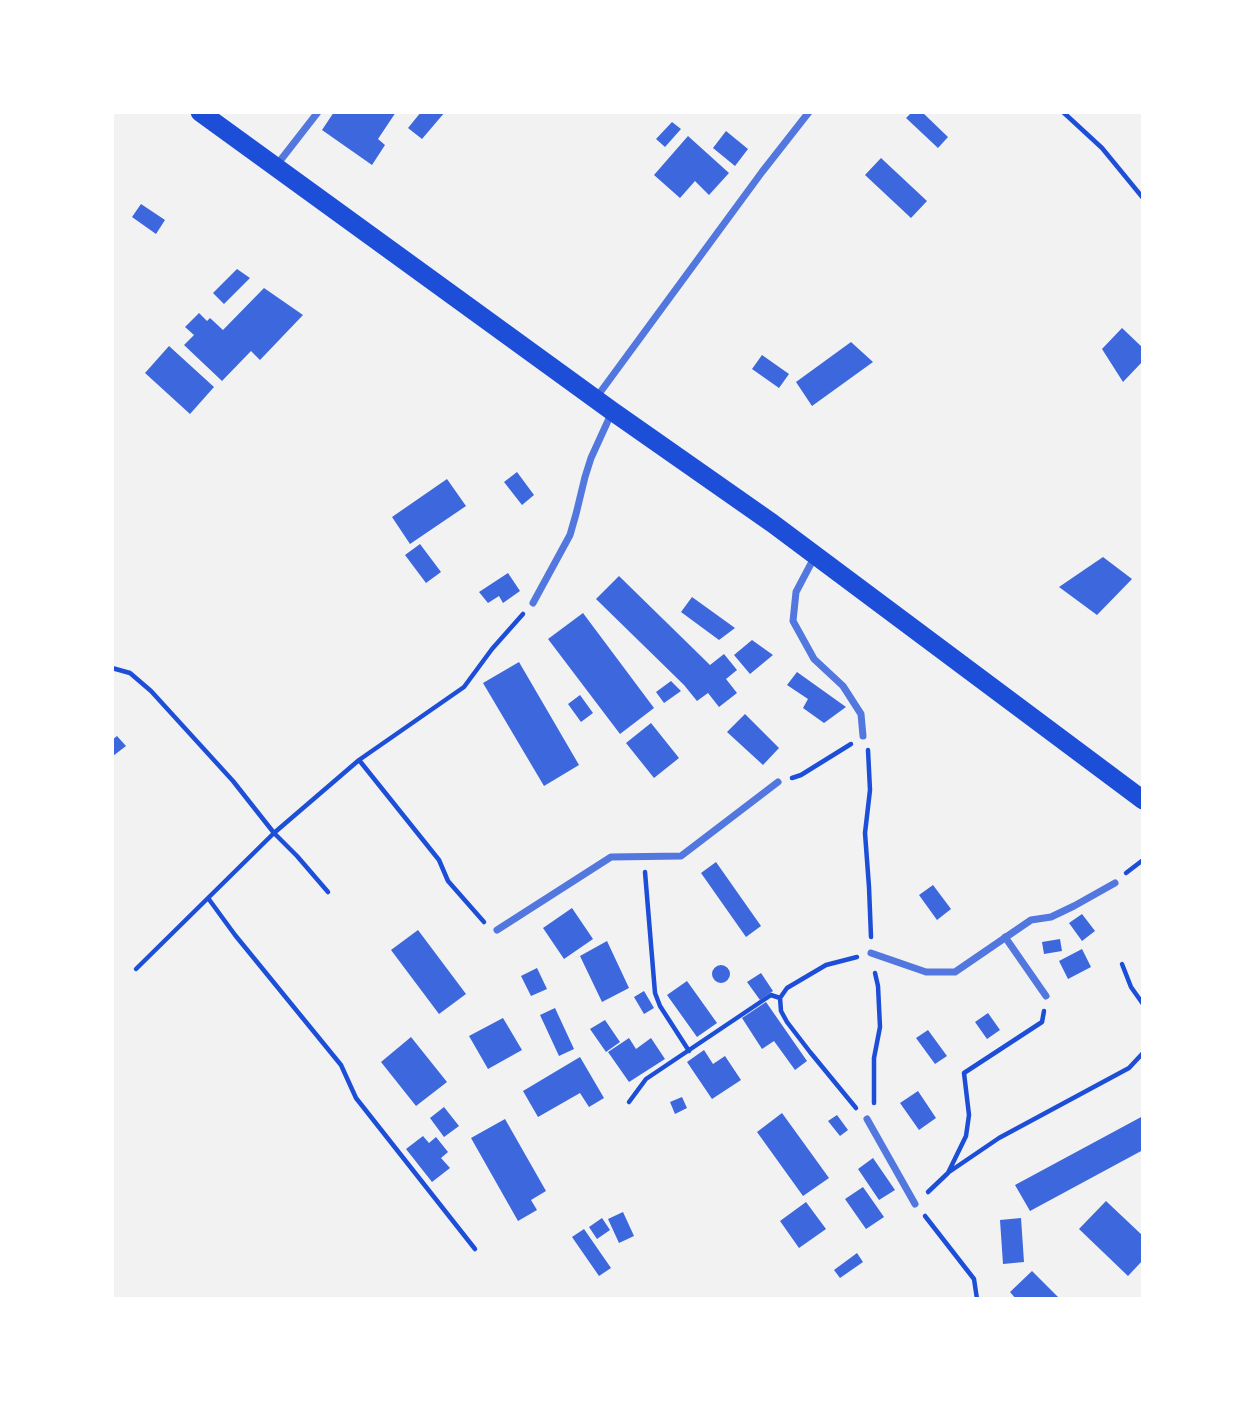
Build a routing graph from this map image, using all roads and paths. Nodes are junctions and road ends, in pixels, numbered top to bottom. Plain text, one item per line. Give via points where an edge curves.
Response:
1 (200, 112) edge
2 (318, 112) edge
3 (809, 112) edge
4 (1063, 112) edge
5 (275, 167) junction
6 (1143, 198) edge
7 (595, 399) junction
8 (612, 411) junction
9 (816, 556) junction
10 (533, 603) joint
11 (112, 668) edge
12 (863, 736) junction
13 (359, 760) junction
14 (778, 782) joint
15 (1143, 800) edge
16 (274, 833) junction
17 (644, 856) junction
18 (1115, 883) dead end
19 (328, 892) dead end
20 (208, 898) junction
21 (497, 930) joint
22 (1005, 937) junction
23 (871, 953) junction
24 (1122, 964) dead end
25 (136, 969) dead end
26 (1046, 996) joint
27 (780, 998) junction
28 (1143, 1004) edge
29 (689, 1051) junction
30 (1143, 1054) edge
31 (629, 1102) dead end
32 (867, 1119) junction
33 (948, 1173) junction
34 (915, 1203) junction
35 (475, 1249) dead end
36 (978, 1299) edge

1 - 5 highway
2 - 5 street
3 - 7 street
4 - 6 path via 1102,148
5 - 7 highway
7 - 8 highway
8 - 9 highway
8 - 10 street via 585,477 570,535
9 - 12 street via 796,592 793,621 814,659 843,686 861,714
9 - 15 highway
10 - 13 path via 464,687
11 - 16 path via 130,673 151,691
12 - 14 path via 802,775
12 - 23 path via 869,754 865,833
13 - 16 path
13 - 21 path via 439,860 448,881 489,927
14 - 17 street via 681,856
16 - 19 path
16 - 20 path
17 - 21 street via 611,857
17 - 29 path via 655,993
18 - 22 street via 1051,917 1031,920
20 - 25 path
20 - 35 path via 341,1065 356,1098
22 - 23 street via 955,972 926,972
22 - 26 street
23 - 27 path via 826,965 787,988
23 - 32 path via 880,1027 874,1058 874,1108
24 - 28 path
26 - 33 path via 1042,1022 964,1073 969,1115 966,1136
27 - 29 path via 771,995
27 - 32 path via 787,1022
29 - 31 path via 646,1079
30 - 33 path via 1129,1068 999,1138
32 - 34 street
33 - 34 path
34 - 36 path via 974,1279

